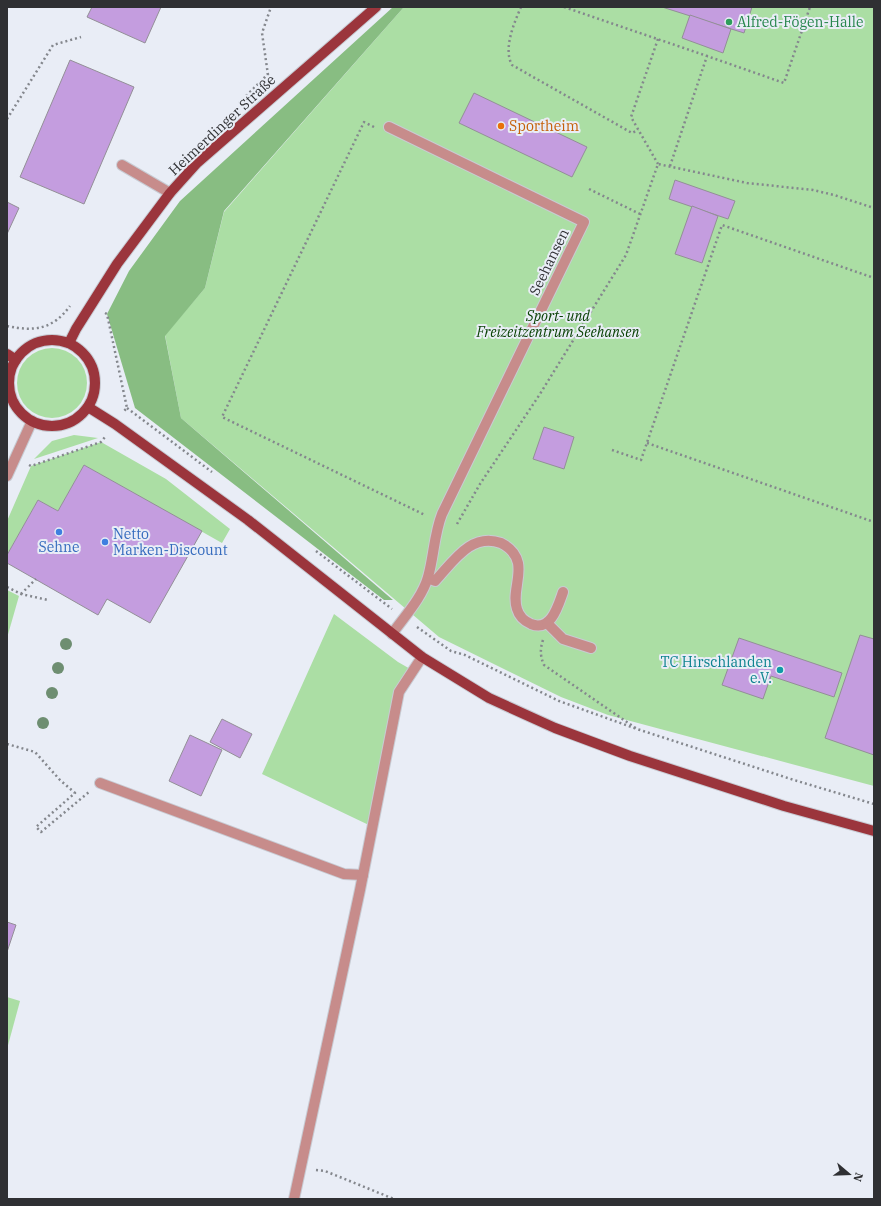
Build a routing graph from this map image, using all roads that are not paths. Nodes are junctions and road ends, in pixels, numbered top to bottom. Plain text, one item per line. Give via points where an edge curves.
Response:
1 (376, 7) edge
2 (389, 127) road end
3 (122, 165) dead end
4 (170, 192) junction
5 (69, 343) junction
6 (11, 357) edge
7 (88, 407) junction
8 (32, 421) junction
9 (7, 476) edge
10 (428, 578) junction
11 (563, 592) dead end
12 (547, 623) junction
13 (392, 634) junction
14 (591, 648) dead end
15 (422, 657) junction
16 (100, 782) road end
17 (874, 831) edge
18 (363, 875) junction
19 (294, 1199) edge

1 - 4 main road, Heimerdinger Straße via 197,163
2 - 10 street, Seehansen via 584,222 442,514
3 - 4 street
4 - 5 main road, Heimerdinger Straße via 117,264
5 - 6 main road via 60,340 43,341
5 - 7 main road via 82,352 95,374 95,391
6 - 8 main road via 10,392 16,408
7 - 8 main road via 77,419 62,426 44,426
7 - 13 main road via 248,520
8 - 9 street
10 - 12 street via 435,581 476,541 484,539 498,543 513,552 518,563 519,576 515,598 520,616 533,625
10 - 13 street, Seehansen via 414,604
11 - 12 street via 554,615
12 - 14 street via 564,639
13 - 15 main road
15 - 17 main road via 490,698 554,728 630,756 769,801
15 - 18 street via 399,692
16 - 18 street via 344,874
18 - 19 street

